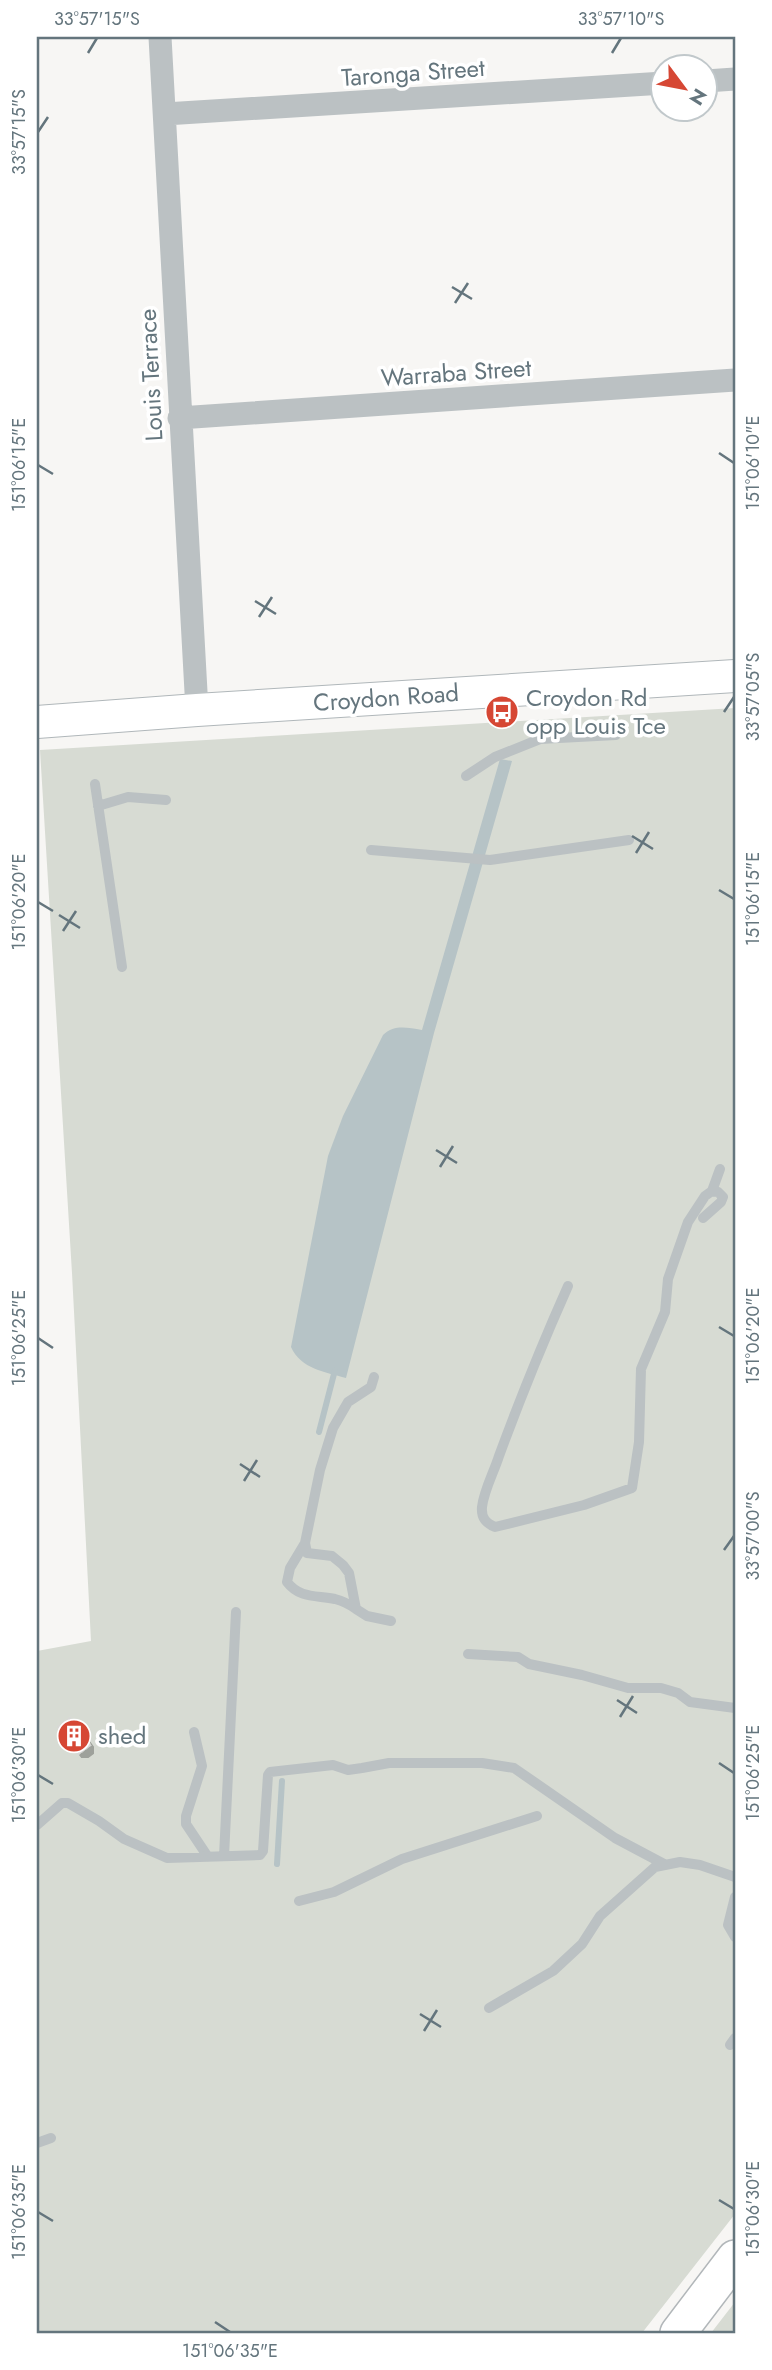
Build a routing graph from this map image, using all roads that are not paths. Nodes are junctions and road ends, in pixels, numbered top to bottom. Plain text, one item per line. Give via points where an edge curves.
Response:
1 (160, 37) edge
2 (650, 84) edge
3 (165, 114) junction
4 (735, 380) edge
5 (179, 418) junction
6 (735, 677) edge
7 (197, 710) junction
8 (37, 722) edge
9 (616, 735) dead end
10 (466, 776) dead end
11 (95, 784) dead end
12 (166, 800) dead end
13 (98, 806) junction
14 (629, 840) dead end
15 (371, 850) dead end
16 (122, 967) dead end
17 (720, 1168) dead end
18 (712, 1191) junction
19 (703, 1218) dead end
20 (568, 1286) dead end
21 (374, 1377) dead end
22 (305, 1543) junction
23 (356, 1609) junction
24 (236, 1612) dead end
25 (391, 1621) dead end
26 (468, 1654) dead end
27 (735, 1708) edge
28 (194, 1732) dead end
29 (537, 1816) dead end
30 (37, 1825) edge
31 (224, 1856) junction
32 (208, 1857) junction
33 (664, 1864) junction
34 (735, 1877) edge
35 (735, 1897) edge
36 (299, 1901) dead end
37 (735, 1937) edge
38 (489, 2008) dead end
39 (51, 2138) dead end
40 (37, 2143) edge
41 (735, 2258) edge
42 (678, 2333) edge

1 - 3 street, Louis Terrace
2 - 3 street, Taronga Street
3 - 5 street, Louis Terrace
4 - 5 street, Warraba Street
5 - 7 street, Louis Terrace
6 - 7 main road, Croydon Road
7 - 8 main road, Croydon Road
9 - 10 lane via 540,739 495,757
11 - 13 lane
12 - 13 lane via 128,797
13 - 16 lane
14 - 15 lane via 490,860
17 - 18 lane
18 - 19 lane via 723,1197
18 - 20 lane via 688,1222 668,1279 665,1312 641,1369 639,1442 632,1488 495,1527 486,1523 482,1506
21 - 22 lane via 371,1387 348,1402 333,1428
22 - 23 lane via 307,1553 332,1556 349,1573
22 - 23 lane via 290,1568 287,1582 292,1589 306,1596 343,1601
23 - 25 lane
24 - 31 lane
26 - 27 lane via 518,1657 529,1664 628,1688 661,1688 690,1702
28 - 32 lane via 202,1766 186,1824
29 - 36 lane via 402,1859 334,1892
30 - 32 lane via 68,1803 148,1852 167,1858
31 - 32 lane
31 - 33 lane via 263,1851 270,1772 333,1765 348,1770 389,1763 482,1763 514,1768 615,1838
33 - 34 lane via 700,1865
33 - 38 lane via 644,1875 600,1916 582,1944 553,1971
35 - 37 lane via 728,1925
39 - 40 lane
41 - 42 main road

